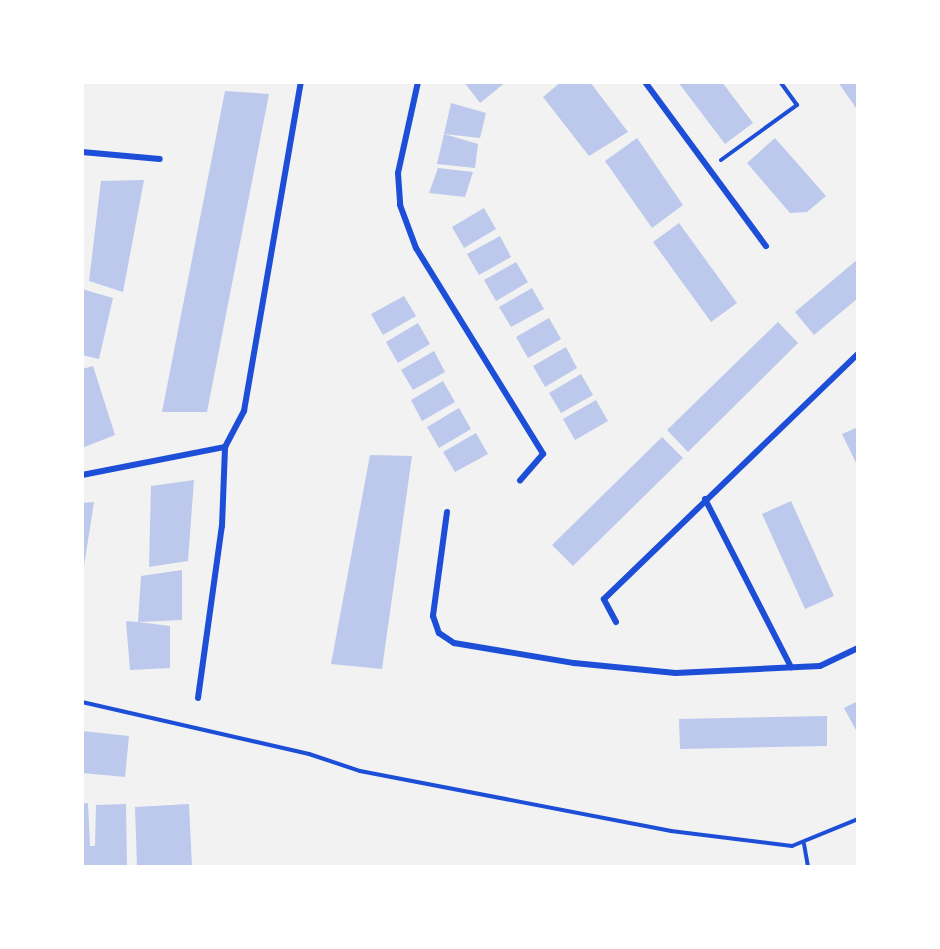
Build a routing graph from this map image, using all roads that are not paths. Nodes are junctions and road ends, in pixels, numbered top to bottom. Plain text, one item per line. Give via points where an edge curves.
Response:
1 (301, 82) edge
2 (418, 82) edge
3 (645, 82) edge
4 (82, 152) edge
5 (160, 159) dead end
6 (766, 246) dead end
7 (858, 354) edge
8 (225, 447) junction
9 (82, 475) edge
10 (520, 480) dead end
11 (705, 499) junction
12 (447, 512) dead end
13 (616, 622) dead end
14 (858, 648) edge
15 (791, 667) junction
16 (198, 698) dead end

1 - 8 street via 244,411
2 - 10 street via 398,173 400,205 416,248 543,454
3 - 6 street
4 - 5 street
7 - 11 street
8 - 9 street
8 - 16 street via 222,526
11 - 13 street via 603,599
11 - 15 street
12 - 15 street via 433,616 439,633 454,643 574,663 676,672
14 - 15 street via 820,666

